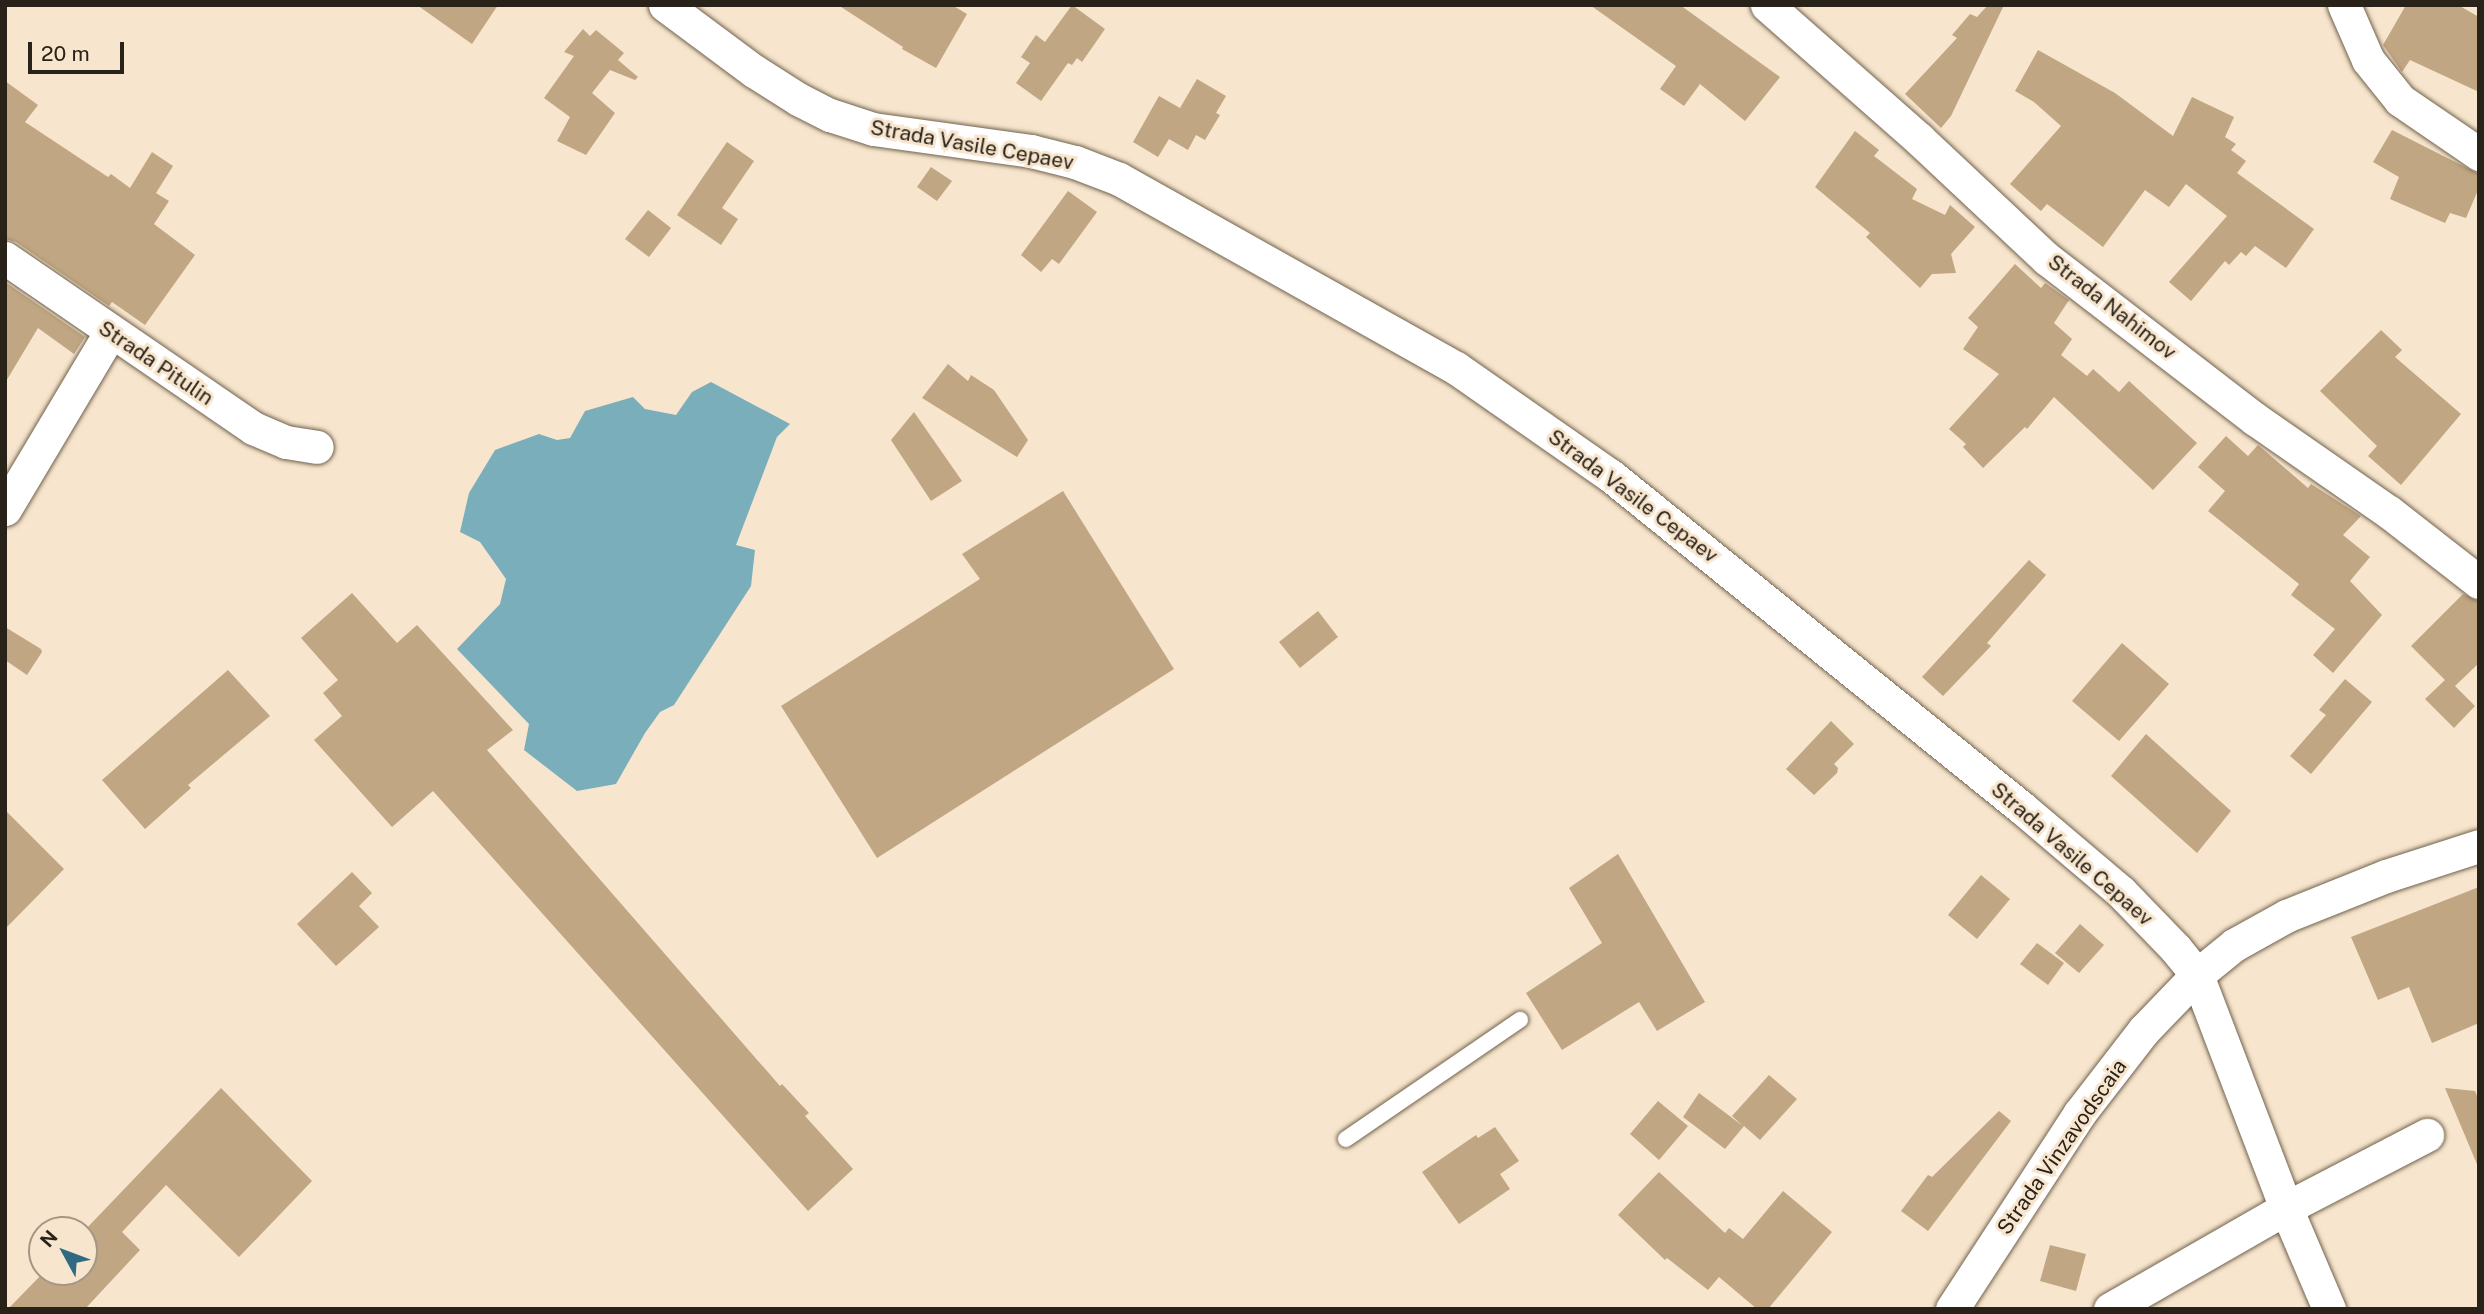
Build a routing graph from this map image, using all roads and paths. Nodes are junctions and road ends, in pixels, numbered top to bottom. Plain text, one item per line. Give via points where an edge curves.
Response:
1 (665, 5) edge
2 (1767, 5) edge
3 (2344, 5) edge
4 (2479, 154) edge
5 (5, 258) edge
6 (110, 332) junction
7 (317, 447) dead end
8 (5, 509) edge
9 (2479, 582) edge
10 (2479, 846) edge
11 (2197, 975) junction
12 (1520, 1020) dead end
13 (2427, 1135) dead end
14 (1346, 1139) dead end
15 (2286, 1208) junction
16 (1952, 1309) edge
17 (2110, 1309) edge
18 (2329, 1309) edge

1 - 11 street, Strada Vasile Cepaev via 754,71 830,115 873,129 1031,151 1119,179 1456,368 1611,476 1884,694 2121,891
2 - 9 street, Strada Nahimov via 2047,259 2255,419 2389,512
3 - 4 street via 2368,60 2400,100
5 - 6 street, Strada Pitulin
6 - 7 street, Strada Pitulin via 253,428 286,442
6 - 8 street
10 - 11 street, Strada Vinzavodscaia via 2386,876 2286,916 2234,945
11 - 15 street, Strada Vasile Cepaev
11 - 16 street, Strada Vinzavodscaia via 2144,1030 2079,1114
12 - 14 lane
13 - 15 street
15 - 17 street
15 - 18 street, Strada Vasile Cepaev

